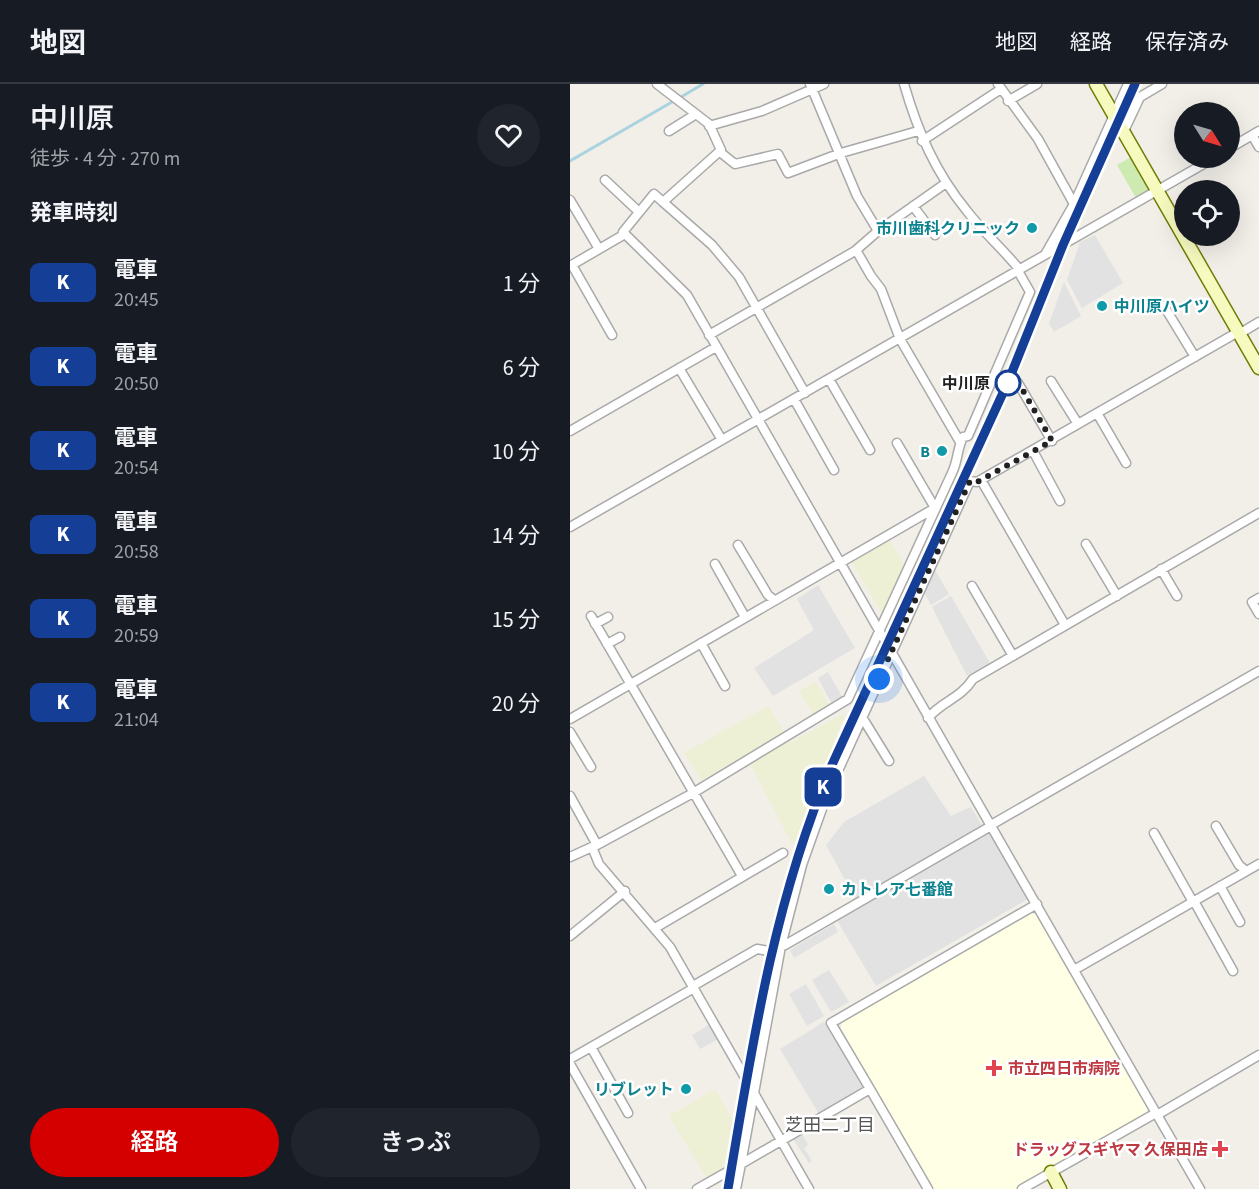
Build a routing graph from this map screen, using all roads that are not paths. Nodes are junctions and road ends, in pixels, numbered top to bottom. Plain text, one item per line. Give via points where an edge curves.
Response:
1 (657, 84) edge
2 (824, 84) edge
3 (904, 84) edge
4 (1037, 84) edge
5 (1096, 84) edge
6 (1128, 84) edge
7 (1162, 84) edge
8 (1000, 86) edge
9 (811, 87) edge
10 (1008, 101) junction
11 (696, 114) junction
12 (1114, 115) junction
13 (709, 126) junction
14 (669, 131) dead end
15 (918, 131) junction
16 (1122, 133) junction
17 (1256, 133) edge
18 (922, 141) junction
19 (1240, 142) edge
20 (1259, 147) edge
21 (720, 152) junction
22 (841, 153) junction
23 (1196, 168) edge
24 (604, 180) dead end
25 (946, 183) junction
26 (1156, 191) junction
27 (570, 200) edge
28 (663, 202) junction
29 (1074, 204) junction
30 (913, 206) junction
31 (639, 212) junction
32 (878, 231) junction
33 (625, 234) junction
34 (935, 235) dead end
35 (599, 249) junction
36 (856, 250) junction
37 (1046, 253) junction
38 (571, 265) edge
39 (1019, 270) junction
40 (1164, 306) dead end
41 (757, 309) junction
42 (1259, 322) edge
43 (1239, 333) junction
44 (709, 334) junction
45 (612, 335) dead end
46 (900, 339) junction
47 (716, 347) junction
48 (1195, 357) junction
49 (680, 368) junction
50 (1259, 368) edge
51 (829, 379) junction
52 (1052, 381) dead end
53 (1018, 382) dead end
54 (805, 393) junction
55 (794, 399) junction
56 (1097, 413) junction
57 (758, 419) junction
58 (1078, 424) junction
59 (570, 431) edge
60 (722, 440) junction
61 (1052, 441) junction
62 (960, 442) junction
63 (897, 443) dead end
64 (870, 450) dead end
65 (1033, 452) junction
66 (1126, 463) dead end
67 (834, 470) dead end
68 (981, 480) junction
69 (1060, 501) dead end
70 (935, 508) junction
71 (1259, 513) edge
72 (570, 527) edge
73 (738, 544) dead end
74 (1086, 544) dead end
75 (840, 562) junction
76 (715, 564) dead end
77 (1161, 569) junction
78 (972, 586) dead end
79 (1117, 596) junction
80 (1177, 596) dead end
81 (1259, 598) edge
82 (774, 600) junction
83 (1259, 614) edge
84 (608, 617) dead end
85 (745, 617) junction
86 (1065, 625) junction
87 (879, 632) junction
88 (620, 636) dead end
89 (701, 643) junction
90 (607, 644) junction
91 (893, 654) junction
92 (1013, 656) junction
93 (1259, 671) edge
94 (630, 684) junction
95 (724, 686) dead end
96 (862, 717) junction
97 (928, 718) junction
98 (570, 719) edge
99 (570, 732) edge
100 (889, 761) dead end
101 (591, 767) dead end
102 (693, 793) junction
103 (570, 796) edge
104 (573, 809) edge
105 (991, 826) junction
106 (1216, 826) dead end
107 (1154, 833) dead end
108 (595, 846) junction
109 (783, 853) dead end
110 (570, 857) edge
111 (1259, 864) edge
112 (1246, 871) junction
113 (742, 876) junction
114 (1220, 886) junction
115 (625, 891) junction
116 (1194, 901) junction
117 (1037, 904) junction
118 (1240, 921) dead end
119 (655, 928) junction
120 (570, 936) edge
121 (781, 946) junction
122 (1074, 970) junction
123 (1233, 971) dead end
124 (694, 987) junction
125 (591, 1047) junction
126 (1259, 1055) edge
127 (570, 1059) edge
128 (570, 1064) edge
129 (870, 1089) junction
130 (753, 1091) junction
131 (628, 1113) dead end
132 (1156, 1114) junction
133 (781, 1140) junction
134 (741, 1164) junction
135 (1051, 1172) junction
136 (641, 1189) edge
137 (697, 1189) edge
138 (736, 1189) edge
139 (809, 1189) edge
140 (928, 1189) edge
141 (1022, 1189) edge
142 (1060, 1189) edge
143 (1200, 1189) edge

1 - 11 street
2 - 9 street
3 - 15 street
4 - 10 street
5 - 12 street
6 - 12 street
7 - 16 street via 1140,97
8 - 10 street
8 - 18 street
9 - 13 street via 762,111
9 - 22 street
10 - 29 street via 1038,139
11 - 13 street
11 - 14 street
12 - 16 street
12 - 29 street
13 - 21 street
15 - 18 street
15 - 22 street
16 - 26 street
17 - 19 street
17 - 20 street
18 - 25 street
21 - 22 street via 735,164 778,154 788,173
21 - 28 street
22 - 32 street via 857,196
23 - 26 street
24 - 31 street
25 - 30 street
25 - 39 street
26 - 37 street
26 - 43 street
27 - 35 street
28 - 31 street via 654,194
28 - 41 street via 724,258
29 - 37 street
30 - 32 street
30 - 34 street
31 - 33 street
32 - 36 street
33 - 35 street
33 - 44 street via 687,295
35 - 38 street
36 - 41 street
36 - 46 street via 881,288
37 - 39 street
38 - 45 street
39 - 46 street
39 - 62 street via 1030,292 968,436
40 - 48 street
41 - 44 street
41 - 54 street
42 - 43 street
43 - 48 street
43 - 50 street
44 - 47 street
46 - 51 street
46 - 62 street
47 - 49 street
47 - 57 street
48 - 56 street
49 - 59 street
49 - 60 street
51 - 54 street
51 - 64 street
52 - 58 street
53 - 61 street
54 - 55 street
55 - 57 street
55 - 67 street
56 - 58 street
56 - 66 street
57 - 60 street
57 - 75 street
58 - 61 street
60 - 72 street
61 - 65 street
62 - 70 street via 957,462
63 - 70 street
65 - 68 street
65 - 69 street
68 - 86 street
68 - 91 street via 970,481
70 - 75 street
70 - 87 street
71 - 77 street
73 - 82 street
74 - 79 street
75 - 82 street
75 - 87 street
76 - 85 street
77 - 79 street
77 - 80 street
78 - 92 street
79 - 86 street
81 - 83 street via 1252,602
82 - 85 street
84 - 90 street via 593,620
85 - 89 street
86 - 92 street
87 - 91 street
87 - 102 street via 847,701
88 - 90 street
89 - 94 street
89 - 95 street
90 - 94 street
91 - 96 street
91 - 97 street
92 - 97 street via 973,679 965,692
93 - 105 street
94 - 98 street
94 - 102 street
96 - 100 street
96 - 121 street via 814,830
97 - 105 street
99 - 101 street
102 - 108 street
102 - 113 street
103 - 104 street
104 - 108 street
105 - 117 street
105 - 121 street
106 - 112 street
107 - 116 street
108 - 110 street
108 - 115 street via 599,864
109 - 113 street
111 - 112 street
112 - 114 street
113 - 119 street
114 - 116 street
114 - 118 street
115 - 119 street
115 - 120 street
116 - 122 street
116 - 123 street
117 - 122 street
117 - 129 street via 831,1023
119 - 124 street
121 - 124 street via 769,951 758,949
121 - 130 street
122 - 132 street
124 - 125 street
124 - 130 street
125 - 127 street
125 - 131 street
126 - 132 street
128 - 136 street
129 - 133 street
129 - 140 street
130 - 133 street
130 - 134 street
132 - 135 street
132 - 143 street
133 - 134 street
133 - 139 street
134 - 137 street
134 - 138 street
135 - 141 street
135 - 142 street

